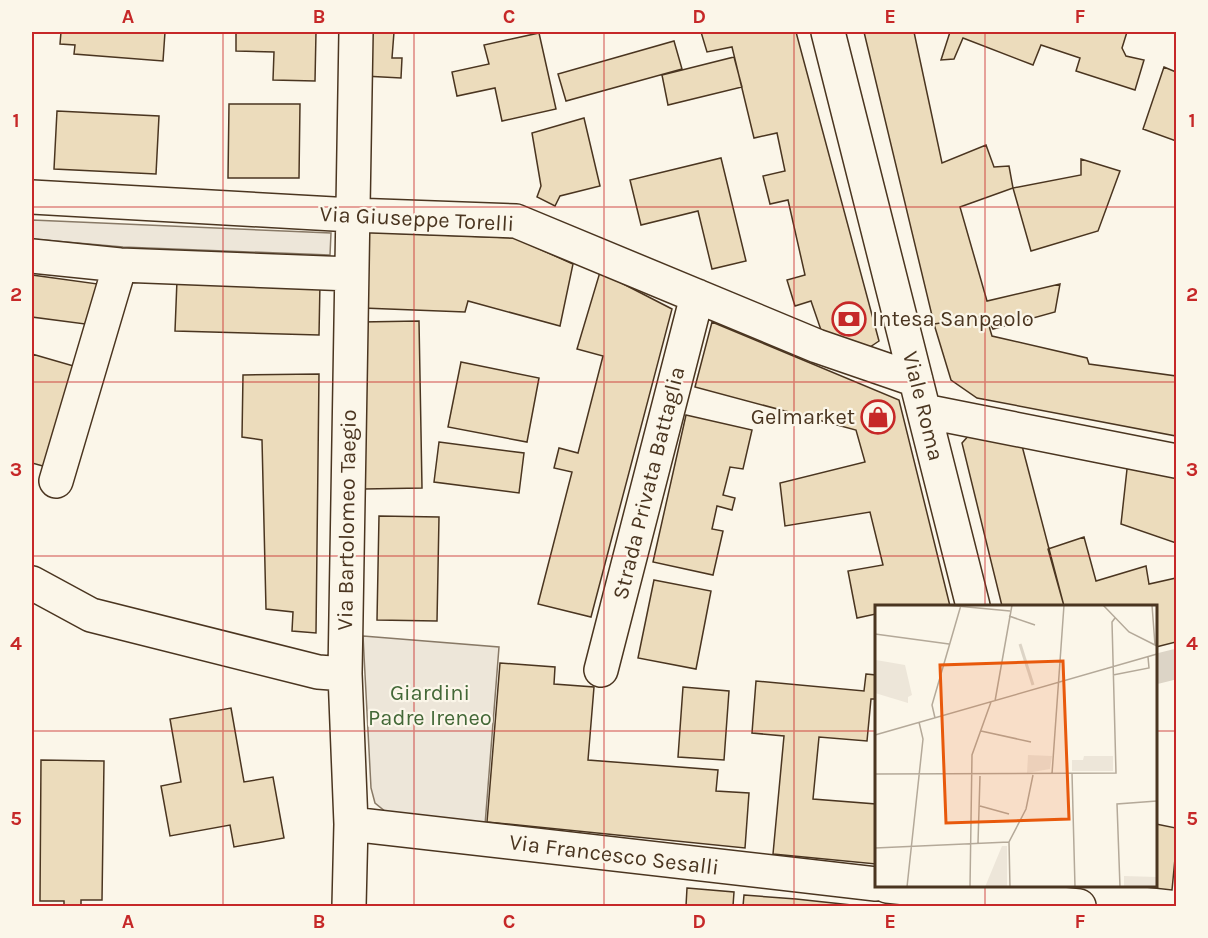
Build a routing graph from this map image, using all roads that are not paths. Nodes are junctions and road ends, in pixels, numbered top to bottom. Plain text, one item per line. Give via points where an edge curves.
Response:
1 (356, 32) edge
2 (828, 32) edge
3 (32, 197) edge
4 (351, 215) junction
5 (32, 256) edge
6 (120, 265) junction
7 (351, 274) junction
8 (697, 296) junction
9 (920, 396) junction
10 (1176, 461) edge
11 (56, 481) dead end
12 (32, 583) edge
13 (973, 605) edge
14 (601, 670) dead end
15 (345, 674) junction
16 (351, 824) junction
17 (875, 884) edge
18 (908, 887) edge
19 (1055, 901) edge
20 (350, 906) edge

1 - 4 street, Via Bartolomeo Taegio
2 - 9 street, Viale Roma
3 - 4 street, Via Giuseppe Torelli
4 - 7 street, Via Bartolomeo Taegio
4 - 8 street, Via Giuseppe Torelli via 516,221
5 - 6 street
6 - 7 street
6 - 11 street
7 - 15 street, Via Bartolomeo Taegio
8 - 9 street, Via Giuseppe Torelli via 818,346
8 - 14 street, Strada Privata Battaglia
9 - 10 street, Via Giuseppe Torelli
9 - 13 street, Viale Roma
12 - 15 street via 91,615 318,672
15 - 16 street, Via Bartolomeo Taegio
16 - 17 street, Via Francesco Sesalli
16 - 20 street, Via Bartolomeo Taegio
18 - 19 street

